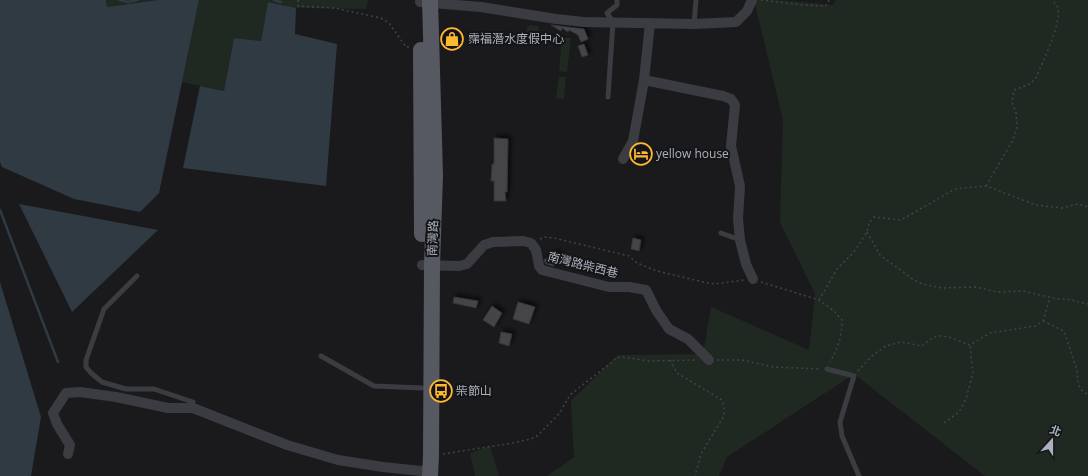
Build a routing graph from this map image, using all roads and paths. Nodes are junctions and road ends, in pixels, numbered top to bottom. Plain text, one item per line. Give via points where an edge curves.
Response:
1 (298, 0) edge
2 (617, 0) edge
3 (696, 0) edge
4 (752, 0) edge
5 (760, 0) edge
6 (829, 0) edge
7 (1051, 0) edge
8 (425, 1) edge
9 (482, 4) edge
10 (612, 22) junction
11 (650, 23) junction
12 (694, 24) junction
13 (420, 47) junction
14 (644, 80) junction
15 (608, 97) dead end
16 (623, 159) dead end
17 (986, 186) junction
18 (1088, 207) edge
19 (867, 232) junction
20 (721, 233) dead end
21 (740, 240) junction
22 (531, 243) junction
23 (427, 265) junction
24 (137, 276) dead end
25 (753, 279) junction
26 (1050, 298) junction
27 (819, 300) junction
28 (1088, 304) edge
29 (1043, 320) junction
30 (970, 345) junction
31 (321, 356) dead end
32 (670, 360) junction
33 (709, 360) junction
34 (827, 369) junction
35 (854, 376) junction
36 (422, 388) junction
37 (1088, 395) edge
38 (193, 402) dead end
39 (944, 424) dead end
40 (68, 454) dead end
41 (426, 470) edge
42 (695, 476) edge
43 (859, 476) edge

1 - 13 path via 298,6 334,8 381,18 389,23 406,48
2 - 10 lane via 617,5 607,13
3 - 12 lane
4 - 12 street via 747,11 736,22
5 - 6 path via 826,6
7 - 17 path via 1056,3 1058,9 1056,28 1036,78 1030,84 1014,90 1012,103 1017,126 1013,140
8 - 9 street
8 - 13 main road, 南灣路
8 - 23 main road, 南灣路 via 435,175
9 - 10 street via 556,19
10 - 11 street
10 - 15 lane
11 - 12 street
11 - 14 street
13 - 23 main road, 南灣路
14 - 16 street via 633,141
14 - 21 street via 731,98 735,105 731,146 740,186
17 - 18 path via 1036,205 1062,208 1078,204
17 - 19 path via 955,188 901,220 874,217
19 - 26 path via 880,255 922,284 942,288 976,287 997,292 1023,292
19 - 27 path via 854,252 837,269
20 - 21 lane
21 - 25 street
22 - 23 street via 493,242 484,245 467,264
22 - 25 path via 544,237 554,238 628,256 657,272 715,284
22 - 33 street, 南灣路柴西巷 via 542,270 609,287 646,290 669,329 688,339
23 - 36 main road, 南灣路
23 - 41 main road, 南灣路
24 - 38 lane via 104,309 86,360 86,367 102,382 126,389 154,389
25 - 27 path
26 - 28 path
26 - 29 path
27 - 34 path via 842,320 838,349
29 - 30 path via 1036,326 990,333
29 - 37 path via 1064,331 1077,370 1080,389
30 - 35 path via 939,336 922,346 901,342 886,346 873,355
30 - 39 path via 973,373 966,399 959,412
31 - 36 lane via 374,386
32 - 33 path
32 - 41 path via 616,358 570,395 558,414 538,436
32 - 42 path via 677,373 722,400 724,416 701,454
33 - 34 path via 742,360 773,367
34 - 35 lane
35 - 43 lane via 840,422 842,436
36 - 41 main road, 南灣路
40 - 41 street via 70,445 53,413 66,393 80,392 168,408 193,408 287,445 338,460

